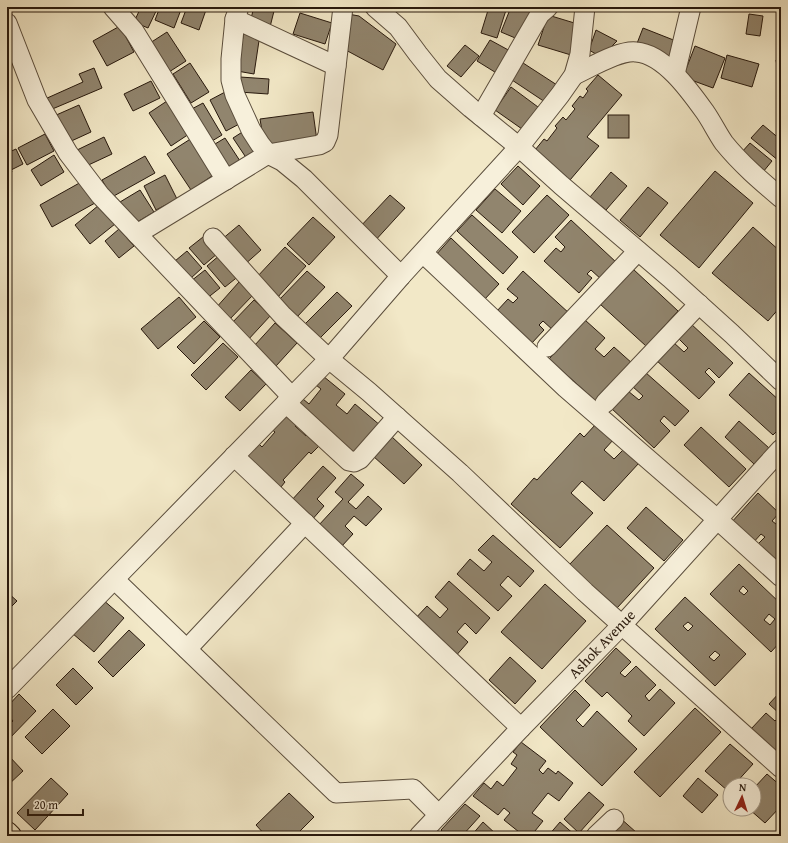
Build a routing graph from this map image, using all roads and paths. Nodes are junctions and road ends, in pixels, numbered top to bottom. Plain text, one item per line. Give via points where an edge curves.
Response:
1 (112, 7) edge
2 (343, 7) edge
3 (375, 7) edge
4 (548, 7) edge
5 (691, 7) edge
6 (580, 8) edge
7 (237, 13) edge
8 (7, 23) edge
9 (336, 66) junction
10 (675, 74) junction
11 (574, 75) junction
12 (480, 116) junction
13 (519, 147) junction
14 (268, 154) junction
15 (226, 180) junction
16 (781, 198) edge
17 (137, 234) junction
18 (213, 238) dead end
19 (638, 251) junction
20 (423, 253) junction
21 (402, 276) junction
22 (699, 304) junction
23 (547, 346) dead end
24 (329, 359) junction
25 (781, 381) edge
26 (289, 400) junction
27 (605, 403) dead end
28 (397, 417) junction
29 (781, 448) edge
30 (234, 456) junction
31 (717, 519) junction
32 (305, 523) junction
33 (781, 577) edge
34 (114, 580) junction
35 (622, 625) junction
36 (187, 649) junction
37 (7, 689) edge
38 (521, 728) junction
39 (781, 768) edge
40 (614, 820) dead end
41 (430, 829) edge
42 (7, 833) edge
43 (10, 836) edge
44 (596, 836) edge

1 - 15 street via 134,31
2 - 9 street
3 - 12 street via 398,27 438,79
4 - 12 street via 540,14
5 - 10 street
6 - 11 street via 580,54
7 - 9 street
7 - 14 street via 231,80 251,130
8 - 17 street via 37,100 68,153 100,195
9 - 14 street via 325,142
10 - 11 street via 653,57 636,52 621,53
10 - 16 street via 705,112 724,142 751,172
11 - 13 street
12 - 13 street
13 - 19 street
13 - 20 street
14 - 15 street
14 - 21 street via 282,161 304,179
15 - 17 street
17 - 26 street
18 - 24 street via 283,316
19 - 22 street
19 - 23 street
20 - 21 street
20 - 31 street via 566,388
21 - 24 street
22 - 25 street
22 - 27 street
24 - 26 street
24 - 28 street
26 - 28 street via 349,461 354,462 360,459
26 - 30 street
28 - 35 street
29 - 31 street, Ashok Avenue
30 - 32 street
30 - 34 street
31 - 33 street
31 - 35 street, Ashok Avenue
32 - 36 street
32 - 38 street
34 - 36 street
34 - 37 street
35 - 38 street, Ashok Avenue
35 - 39 street
36 - 41 street via 336,793 413,789
38 - 41 street, Ashok Avenue
40 - 44 street
42 - 43 main road

